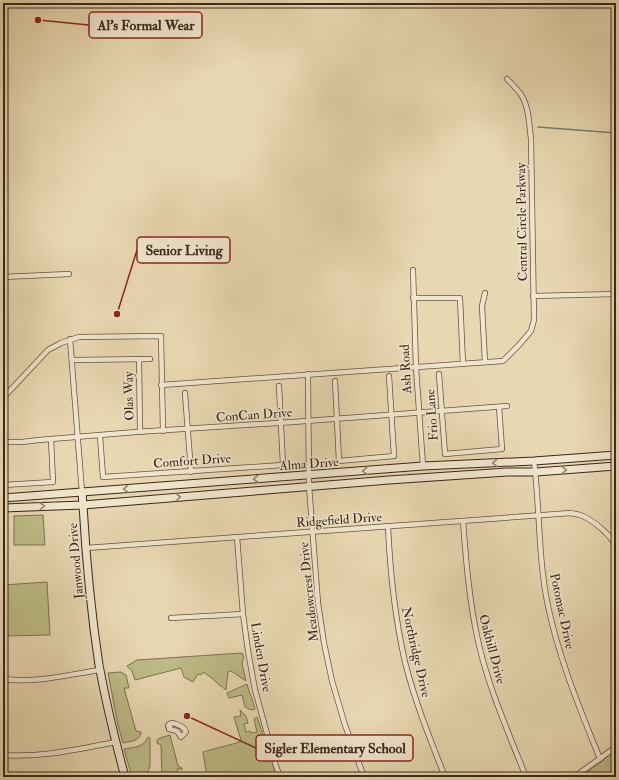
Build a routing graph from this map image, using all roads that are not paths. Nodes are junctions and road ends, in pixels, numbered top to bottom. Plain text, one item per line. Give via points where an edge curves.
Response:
1 (507, 79) dead end
2 (413, 270) dead end
3 (69, 274) dead end
4 (3, 277) edge
5 (485, 294) dead end
6 (616, 294) edge
7 (533, 296) junction
8 (413, 298) junction
9 (70, 339) junction
10 (139, 359) junction
11 (150, 359) dead end
12 (72, 360) junction
13 (485, 362) junction
14 (463, 364) junction
15 (416, 368) junction
16 (308, 374) junction
17 (439, 374) dead end
18 (388, 376) dead end
19 (334, 381) dead end
20 (162, 385) junction
21 (279, 386) dead end
22 (185, 393) dead end
23 (3, 398) edge
24 (507, 406) dead end
25 (499, 407) junction
26 (442, 411) junction
27 (419, 413) junction
28 (392, 415) junction
29 (336, 419) junction
30 (308, 421) junction
31 (281, 423) junction
32 (188, 430) junction
33 (163, 431) junction
34 (140, 432) junction
35 (100, 436) junction
36 (77, 437) junction
37 (51, 439) junction
38 (3, 442) edge
39 (616, 455) edge
40 (534, 461) junction
41 (423, 466) junction
42 (616, 466) edge
43 (191, 472) junction
44 (536, 472) junction
45 (309, 475) junction
46 (3, 486) edge
47 (309, 486) junction
48 (82, 492) junction
49 (3, 498) edge
50 (83, 505) junction
51 (3, 508) edge
52 (539, 516) junction
53 (463, 521) junction
54 (388, 526) junction
55 (313, 532) junction
56 (237, 537) junction
57 (86, 548) junction
58 (616, 548) edge
59 (243, 614) junction
60 (171, 618) dead end
61 (100, 670) junction
62 (3, 679) edge
63 (116, 742) junction
64 (616, 747) edge
65 (3, 754) edge
66 (600, 759) junction
67 (125, 777) edge
68 (280, 777) edge
69 (364, 777) edge
70 (445, 777) edge
71 (526, 777) edge
72 (574, 777) edge

1 - 7 street, Central Circle Parkway via 520,94 529,118
2 - 8 street, Ash Road
3 - 4 street
5 - 13 street via 482,306
6 - 7 street
7 - 13 street, Central Circle Parkway via 534,320 531,331 503,361
8 - 14 street via 460,298
8 - 15 street, Ash Road
9 - 12 street, Janwood Drive
9 - 20 street via 161,336
9 - 23 street via 48,350
10 - 11 street
10 - 12 street
10 - 34 street, Olas Way
12 - 36 street, Janwood Drive
13 - 14 street
14 - 15 street
15 - 16 street
15 - 27 street, Ash Road
16 - 20 street
16 - 30 street, Meadowcrest Drive
17 - 26 street, Frio Lane
18 - 28 street
19 - 29 street
20 - 33 street
21 - 31 street
22 - 32 street
24 - 25 street, ConCan Drive
25 - 26 street, ConCan Drive
25 - 26 street, Frio Lane via 502,449 445,454
26 - 27 street, ConCan Drive
27 - 28 street, ConCan Drive
27 - 41 street, Ash Road
28 - 29 street, ConCan Drive
28 - 29 street via 394,456 339,461
29 - 30 street, ConCan Drive
30 - 31 street, ConCan Drive
30 - 45 street, Meadowcrest Drive
31 - 32 street, ConCan Drive
31 - 43 street, Comfort Drive via 283,465
32 - 33 street, ConCan Drive
32 - 43 street
33 - 34 street, ConCan Drive
34 - 35 street, ConCan Drive
35 - 36 street, ConCan Drive
35 - 43 street, Comfort Drive via 103,478
36 - 37 street, ConCan Drive
36 - 48 street, Janwood Drive
37 - 38 street, ConCan Drive
37 - 46 street via 53,482
39 - 40 main road, Alma Drive
40 -> 41 main road, Alma Drive
40 - 44 street, Potomac Drive
41 -> 45 main road, Alma Drive
44 -> 42 main road, Alma Drive
44 - 47 main road, Alma Drive
44 - 52 street, Potomac Drive
45 - 47 street, Meadowcrest Drive
45 -> 48 main road, Alma Drive
50 -> 47 main road, Alma Drive
47 - 55 street, Meadowcrest Drive
48 - 49 main road, Alma Drive
48 - 50 main road, Janwood Drive
51 -> 50 main road, Alma Drive
50 - 57 main road, Janwood Drive
52 - 53 street, Ridgefield Drive
52 - 58 street, Ridgefield Drive via 571,513 580,515 612,539
52 - 66 street, Potomac Drive via 543,571 556,641
53 - 54 street, Ridgefield Drive
53 - 71 street, Oakhill Drive via 471,606 477,637 494,693
54 - 55 street, Ridgefield Drive
54 - 70 street, Northridge Drive via 393,588 406,663 418,705
55 - 56 street, Ridgefield Drive
55 - 69 street, Meadowcrest Drive via 318,603 324,643 345,725
56 - 57 street, Ridgefield Drive
56 - 59 street, Linden Drive
57 - 61 main road, Janwood Drive
59 - 60 street
59 - 68 street, Linden Drive via 255,690
61 - 62 street via 47,679
61 - 63 main road, Janwood Drive
63 - 65 street via 35,755
63 - 67 main road, Janwood Drive
64 - 66 street
66 - 72 street

